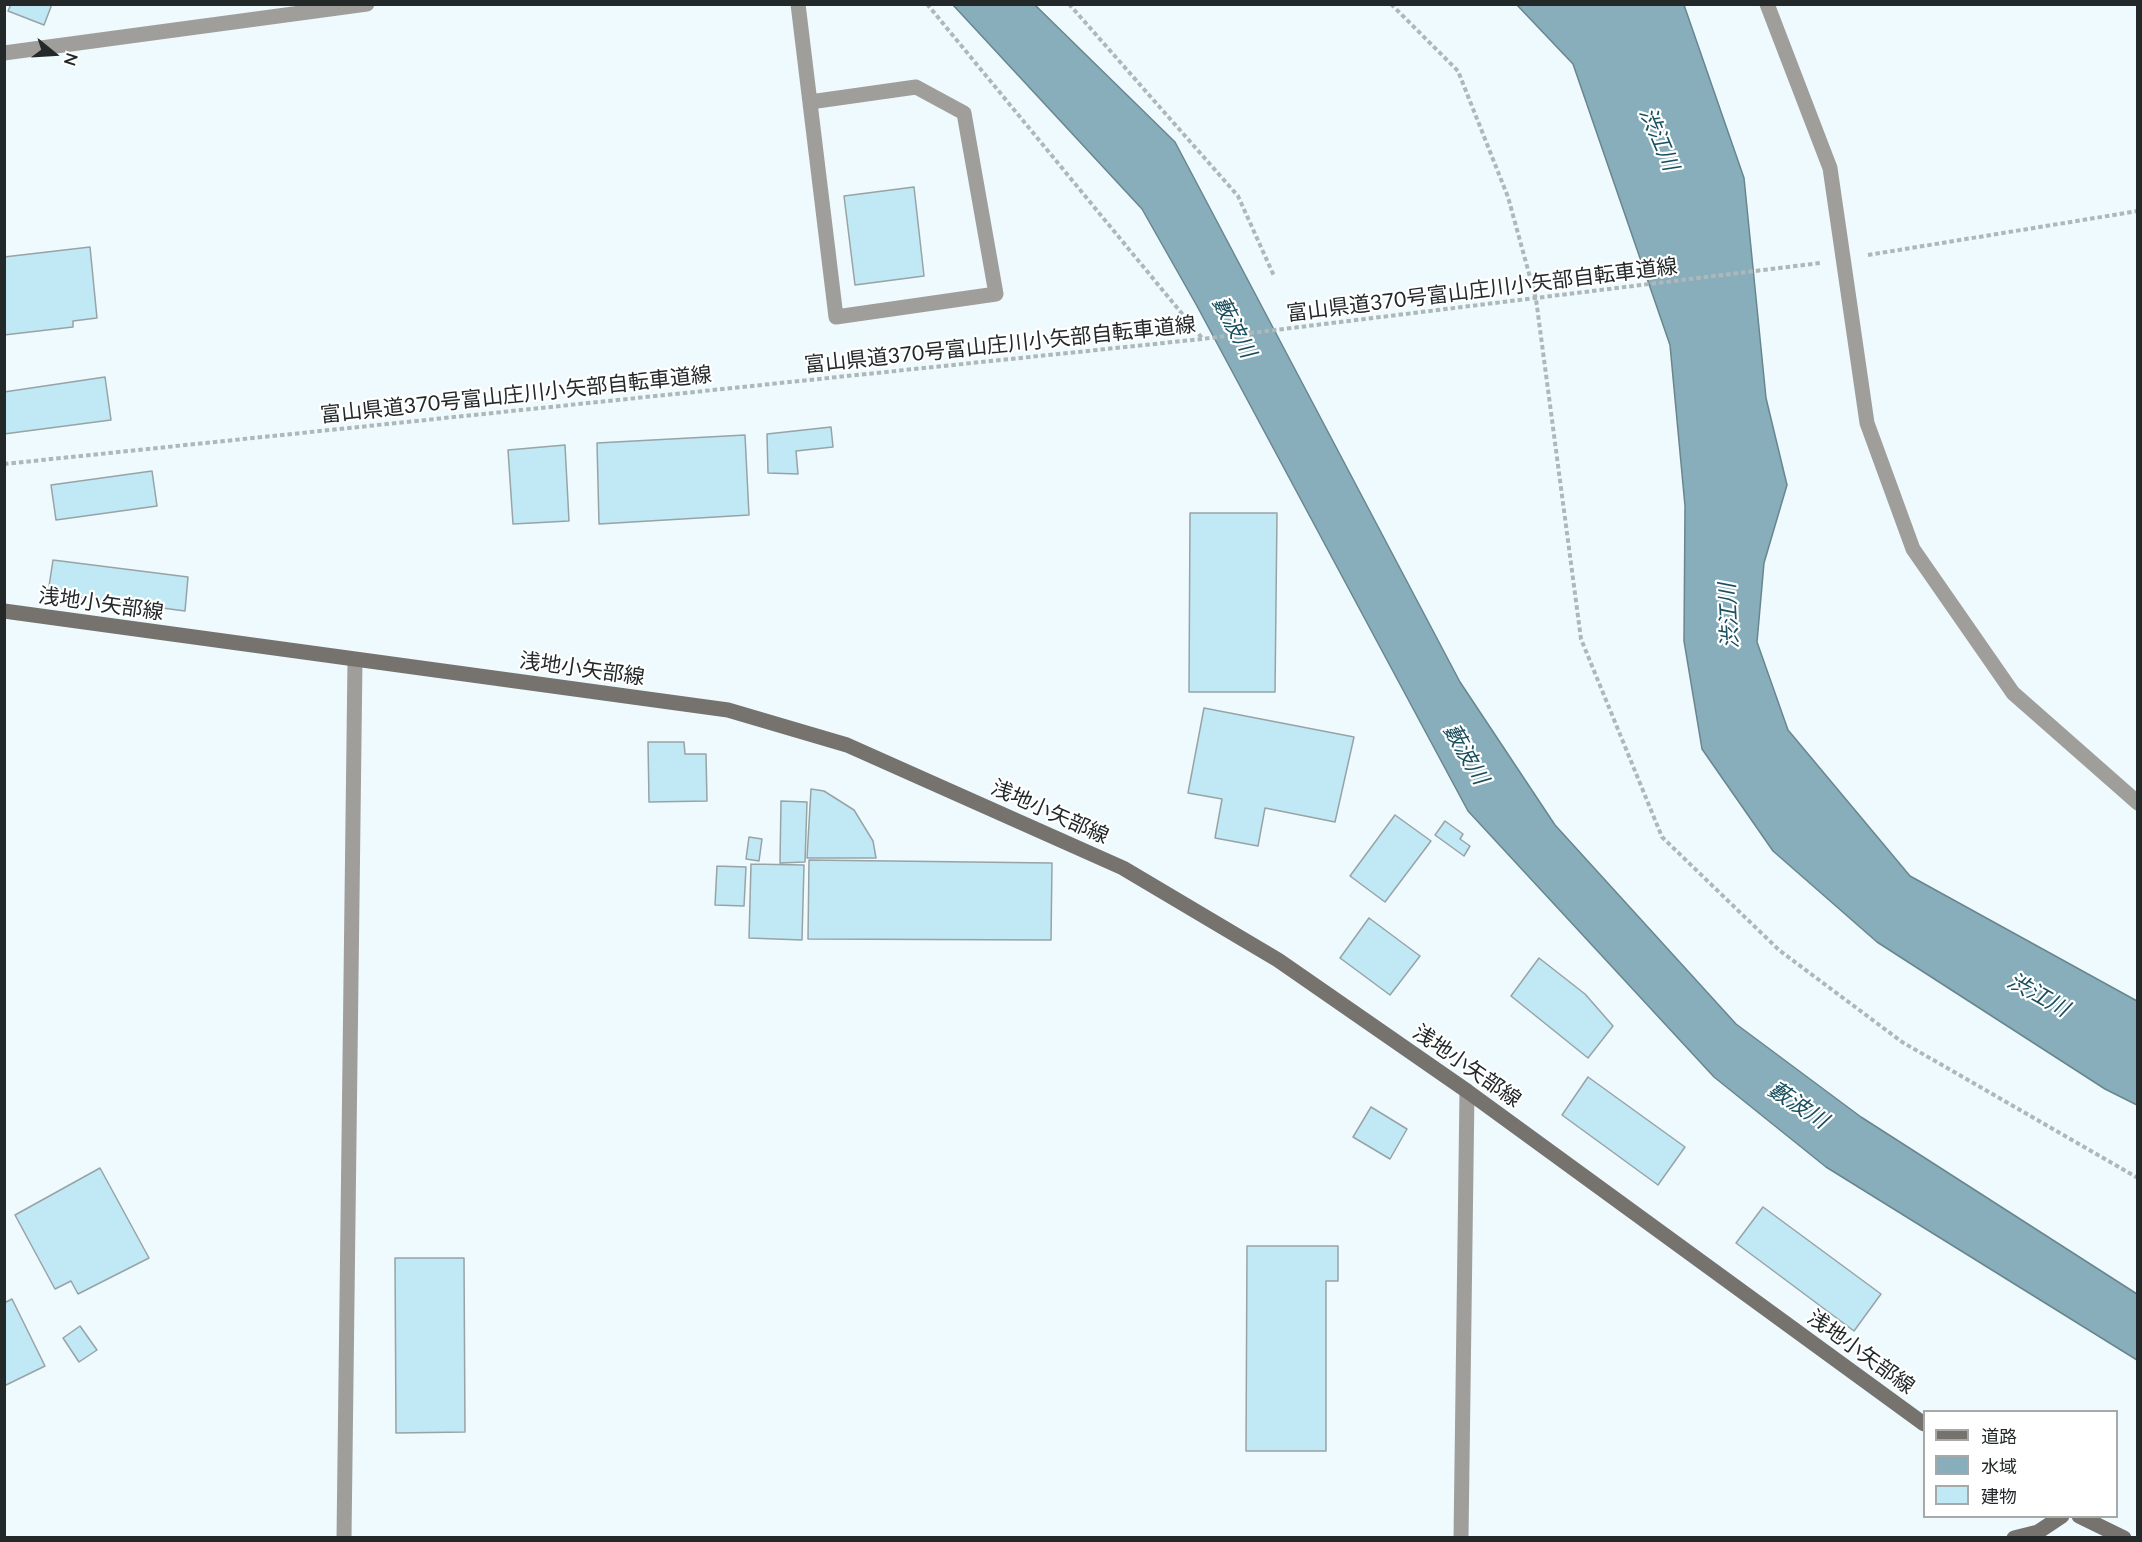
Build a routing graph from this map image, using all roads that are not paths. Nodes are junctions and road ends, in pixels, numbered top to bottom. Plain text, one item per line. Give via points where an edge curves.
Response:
1 (367, 4) edge
2 (798, 4) edge
3 (1767, 4) edge
4 (4, 53) edge
5 (810, 102) junction
6 (4, 611) edge
7 (355, 660) junction
8 (2138, 803) edge
9 (1467, 1091) junction
10 (1923, 1423) edge
11 (2059, 1518) edge
12 (2083, 1518) edge
13 (344, 1538) edge
14 (1461, 1538) edge
15 (2014, 1538) edge
16 (2124, 1538) edge

1 - 4 street
2 - 5 street
3 - 8 street via 1830,168 1867,423 1913,549 2013,693
5 - 5 street via 836,317 996,294 964,113 916,87
6 - 7 main road, 浅地小矢部線
7 - 9 main road, 浅地小矢部線 via 728,710 847,745 1123,868 1278,960
7 - 13 street
9 - 10 main road, 浅地小矢部線
9 - 14 street
11 - 15 main road via 2038,1532
12 - 16 main road

